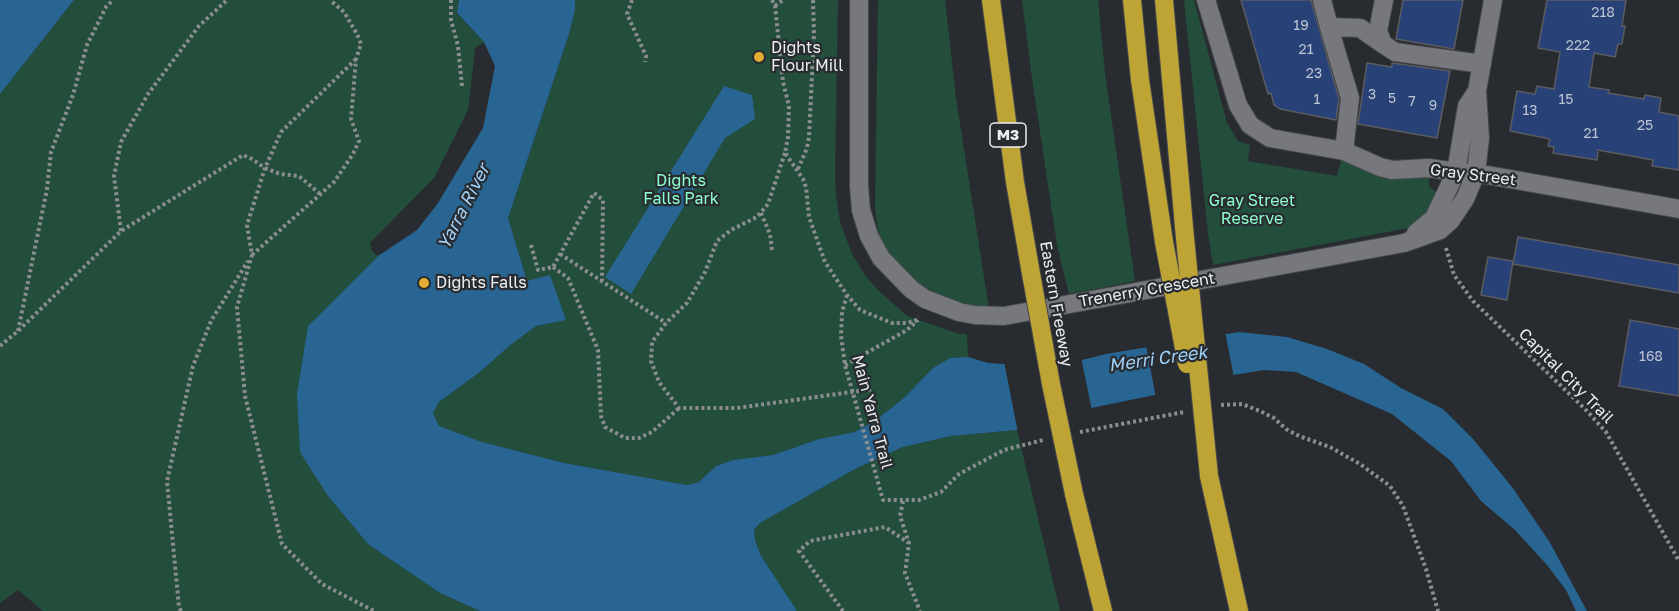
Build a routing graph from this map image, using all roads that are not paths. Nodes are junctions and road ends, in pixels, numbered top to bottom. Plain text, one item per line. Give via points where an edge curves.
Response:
1 (859, 0) edge
2 (991, 0) edge
3 (1131, 0) edge
4 (1164, 0) edge
5 (1206, 0) edge
6 (1322, 0) edge
7 (1384, 0) edge
8 (1492, 0) edge
9 (1329, 27) junction
10 (1383, 44) junction
11 (1482, 64) junction
12 (1477, 91) junction
13 (1344, 151) junction
14 (1456, 172) junction
15 (1476, 173) junction
16 (1679, 209) edge
17 (1404, 243) junction
18 (1209, 476) junction
19 (1103, 611) edge
20 (1239, 611) edge

1 - 17 street, Trenerry Crescent via 861,210 881,258 925,299 959,312 1004,316
2 - 19 highway, Eastern Freeway / M3, bridge via 1015,182 1051,384
3 - 18 highway, bridge via 1164,242
4 - 18 highway, bridge
5 - 13 street, Gray Street via 1238,105 1250,125 1270,138
6 - 9 street
7 - 10 street via 1378,31
8 - 11 street
9 - 10 street via 1360,27
9 - 13 street via 1350,98
10 - 11 street via 1395,52
11 - 12 street
12 - 14 street, Trenerry Crescent via 1467,106
12 - 15 street, Trenerry Crescent via 1480,138
13 - 14 street, Gray Street via 1392,170 1429,168
14 - 15 street, Gray Street
14 - 17 street, Trenerry Crescent via 1434,218
15 - 16 street, Gray Street
15 - 17 street, Trenerry Crescent via 1451,220 1440,230
18 - 20 highway

